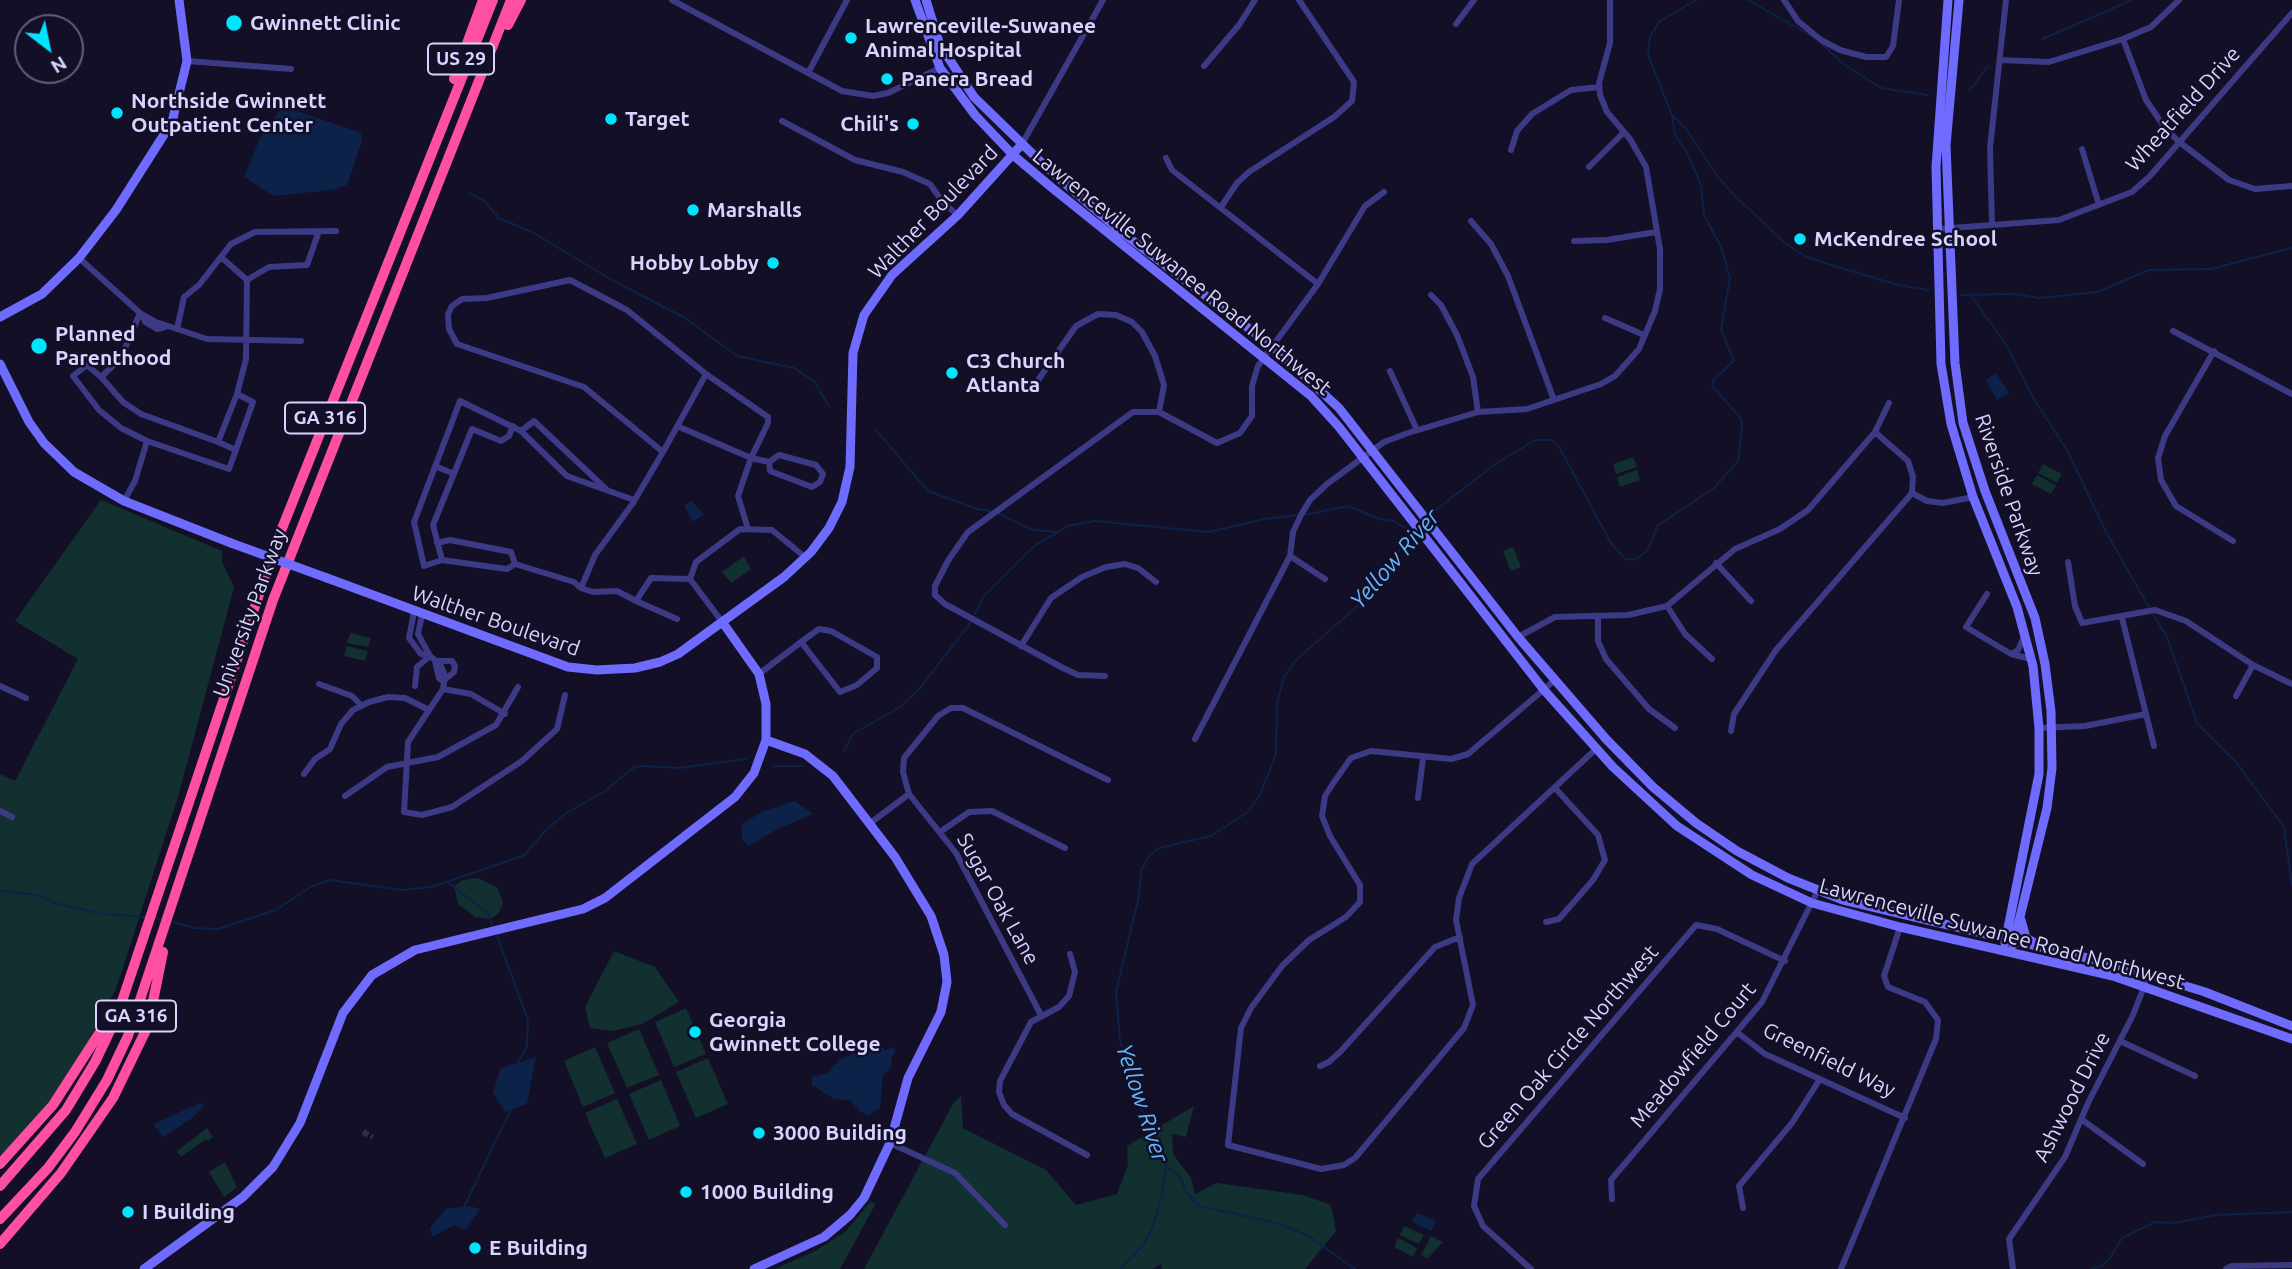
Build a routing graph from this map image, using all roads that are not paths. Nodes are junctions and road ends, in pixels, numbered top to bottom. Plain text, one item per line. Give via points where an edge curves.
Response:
1 (179, 0) edge
2 (483, 0) edge
3 (493, 0) edge
4 (511, 0) edge
5 (521, 0) edge
6 (672, 0) edge
7 (847, 0) edge
8 (915, 0) edge
9 (926, 0) edge
10 (1103, 0) edge
11 (1255, 0) edge
12 (1300, 0) edge
13 (1474, 0) edge
14 (1611, 0) edge
15 (1784, 0) edge
16 (1899, 0) edge
17 (1948, 0) edge
18 (1959, 0) edge
19 (2006, 0) edge
20 (2179, 0) edge
21 (2292, 13) edge
22 (1456, 24) dead end
23 (2123, 39) junction
24 (2000, 60) junction
25 (187, 61) junction
26 (1204, 66) dead end
27 (484, 67) junction
28 (940, 68) junction
29 (291, 69) dead end
30 (808, 73) junction
31 (1599, 88) junction
32 (445, 120) junction
33 (782, 121) dead end
34 (1623, 133) junction
35 (2178, 141) junction
36 (1023, 144) junction
37 (2082, 149) dead end
38 (1511, 150) dead end
39 (1013, 155) junction
40 (1166, 158) dead end
41 (1589, 167) dead end
42 (2292, 186) edge
43 (1384, 192) dead end
44 (2099, 205) junction
45 (1221, 207) junction
46 (958, 215) junction
47 (1471, 221) dead end
48 (1992, 224) junction
49 (1949, 228) junction
50 (1938, 229) junction
51 (319, 231) junction
52 (336, 231) dead end
53 (1656, 232) junction
54 (1574, 241) dead end
55 (220, 257) junction
56 (79, 258) junction
57 (247, 280) junction
58 (1318, 284) junction
59 (1431, 295) dead end
60 (142, 314) junction
61 (0, 317) edge
62 (1605, 318) dead end
63 (177, 329) junction
64 (2173, 331) dead end
65 (1644, 335) junction
66 (248, 340) junction
67 (300, 341) dead end
68 (1272, 346) junction
69 (2214, 351) junction
70 (123, 353) dead end
71 (1264, 356) junction
72 (118, 361) dead end
73 (0, 364) edge
74 (1390, 371) dead end
75 (706, 373) junction
76 (101, 377) junction
77 (1036, 383) dead end
78 (237, 394) junction
79 (2292, 394) edge
80 (1554, 400) junction
81 (1889, 403) dead end
82 (1159, 412) junction
83 (1478, 412) junction
84 (513, 426) junction
85 (677, 426) junction
86 (521, 430) junction
87 (1417, 430) junction
88 (1875, 432) junction
89 (147, 441) junction
90 (218, 443) junction
91 (236, 450) junction
92 (1372, 450) junction
93 (663, 452) junction
94 (1362, 457) junction
95 (751, 458) junction
96 (769, 462) junction
97 (435, 466) junction
98 (454, 474) junction
99 (607, 490) junction
100 (1912, 493) junction
101 (1973, 497) junction
102 (634, 500) junction
103 (122, 501) junction
104 (748, 529) junction
105 (2233, 541) dead end
106 (437, 542) junction
107 (1290, 556) junction
108 (806, 558) junction
109 (442, 561) junction
110 (2068, 562) dead end
111 (1716, 563) junction
112 (515, 564) junction
113 (690, 579) junction
114 (1325, 579) dead end
115 (1156, 582) dead end
116 (581, 588) junction
117 (1987, 594) dead end
118 (636, 601) junction
119 (1751, 601) dead end
120 (1667, 606) junction
121 (418, 614) junction
122 (1598, 616) junction
123 (2122, 618) junction
124 (677, 619) dead end
125 (723, 623) junction
126 (2025, 636) junction
127 (1518, 637) junction
128 (801, 642) junction
129 (1021, 646) junction
130 (2011, 654) junction
131 (433, 659) junction
132 (1712, 659) dead end
133 (2031, 659) junction
134 (2253, 665) junction
135 (760, 674) junction
136 (1105, 676) dead end
137 (1555, 680) junction
138 (319, 684) dead end
139 (2292, 684) edge
140 (415, 685) dead end
141 (443, 685) junction
142 (0, 686) edge
143 (518, 687) dead end
144 (1544, 690) junction
145 (565, 695) dead end
146 (2236, 696) dead end
147 (26, 698) dead end
148 (362, 706) junction
149 (429, 710) junction
150 (505, 714) junction
151 (2146, 714) junction
152 (1675, 728) dead end
153 (2039, 728) junction
154 (2052, 728) junction
155 (1731, 731) dead end
156 (1195, 739) dead end
157 (766, 740) junction
158 (2154, 746) dead end
159 (1597, 748) junction
160 (1423, 758) junction
161 (406, 763) junction
162 (304, 774) dead end
163 (1108, 780) dead end
164 (1555, 788) junction
165 (909, 793) junction
166 (345, 796) dead end
167 (1418, 799) dead end
168 (0, 811) edge
169 (12, 817) dead end
170 (869, 824) junction
171 (940, 832) junction
172 (1065, 848) dead end
173 (1818, 890) junction
174 (1812, 903) junction
175 (2016, 913) junction
176 (169, 915) junction
177 (1546, 922) dead end
178 (1899, 927) junction
179 (1972, 931) junction
180 (1460, 937) junction
181 (2010, 940) junction
182 (2044, 948) junction
183 (2007, 952) junction
184 (1070, 954) dead end
185 (1785, 961) junction
186 (2149, 974) junction
187 (129, 985) junction
188 (2143, 986) junction
189 (1041, 1015) junction
190 (2292, 1026) edge
191 (1738, 1033) junction
192 (2292, 1040) edge
193 (2120, 1041) junction
194 (1320, 1066) dead end
195 (2195, 1076) dead end
196 (1821, 1079) junction
197 (1905, 1118) junction
198 (2081, 1119) junction
199 (890, 1143) junction
200 (1087, 1154) dead end
201 (0, 1164) edge
202 (2143, 1164) dead end
203 (0, 1186) edge
204 (1612, 1199) dead end
205 (1743, 1208) dead end
206 (0, 1219) edge
207 (1005, 1226) dead end
208 (0, 1244) edge
209 (2292, 1265) edge
210 (144, 1269) edge
211 (754, 1269) edge
212 (1531, 1269) edge
213 (1841, 1269) edge
214 (2013, 1269) edge
215 (2226, 1269) edge

1 - 25 main road
2 - 32 highway, US 29 via 455,75
3 - 32 highway, University Parkway / GA 316
4 - 27 highway, University Parkway / GA 316
5 - 27 highway, US 29
6 - 30 street
7 - 30 street
8 - 28 main road, Lawrenceville Suwanee Road Northwest
9 - 36 main road, Lawrenceville Suwanee Road Northwest via 940,46 965,87
10 - 36 street
11 - 26 street
12 - 45 street via 1354,82 1352,101 1249,172
13 - 22 street
14 - 31 street via 1610,43
15 - 16 street via 1798,21 1821,40 1866,57 1886,57 1893,46
17 - 50 main road, Riverside Parkway via 1938,110
18 - 49 main road, Riverside Parkway via 1946,135
19 - 24 street
20 - 23 street via 2151,27
21 - 35 street, Wheatfield Drive
23 - 24 street via 2049,62
23 - 35 street via 2146,100
24 - 48 street via 1990,148
25 - 29 street
25 - 56 main road via 172,122
27 - 176 highway, University Parkway / GA 316 via 273,600
28 - 30 street via 904,88 873,96 842,91
28 - 39 main road, Lawrenceville Suwanee Road Northwest via 956,93
31 - 34 street via 1607,112
31 - 38 street via 1571,90 1532,114 1517,131
32 - 187 highway, University Parkway / GA 316 via 272,553
33 - 46 street via 855,160 930,184
34 - 41 street
34 - 53 street via 1646,167
35 - 42 street via 2229,180 2255,189
35 - 44 street, Wheatfield Drive via 2132,192
36 - 39 main road, Walther Boulevard
36 - 68 main road, Lawrenceville Suwanee Road Northwest via 1120,231
37 - 44 street
39 - 46 main road, Walther Boulevard
39 - 71 main road, Lawrenceville Suwanee Road Northwest
40 - 45 street via 1172,170
43 - 58 street via 1365,206
44 - 48 street, Wheatfield Drive via 2059,220
45 - 58 street
46 - 108 main road, Walther Boulevard via 892,275 864,315 853,353 847,484 829,528
47 - 80 street via 1501,261
48 - 49 street, Wheatfield Drive
49 - 50 street, Wheatfield Drive
49 - 154 main road, Riverside Parkway via 1955,363 1963,423 2035,618
50 - 101 main road, Riverside Parkway via 1941,364 1951,424
51 - 52 street
51 - 55 street via 255,232 231,244
51 - 57 street via 307,265 269,267
53 - 54 street
53 - 65 street via 1660,289
55 - 57 street
55 - 63 street via 184,298
56 - 60 street
56 - 61 main road via 42,294
57 - 66 street
58 - 68 street
59 - 83 street via 1457,335 1473,377
60 - 63 street via 157,329
60 - 70 street
62 - 65 street
63 - 66 street via 207,339
64 - 69 street
65 - 80 street via 1639,349 1615,376
66 - 67 street
66 - 78 street
68 - 71 street
68 - 92 main road, Lawrenceville Suwanee Road Northwest via 1339,408
69 - 79 street
69 - 105 street via 2165,436 2158,458 2161,480 2176,506
71 - 82 street via 1255,371 1252,416 1230,439 1208,440
71 - 94 main road, Lawrenceville Suwanee Road Northwest via 1311,396
72 - 76 street
73 - 103 main road, Walther Boulevard via 18,405 44,443 74,472
74 - 87 street
75 - 85 street
75 - 93 street via 626,310 570,280 487,298 473,296 452,306 449,328 457,344 584,387
75 - 95 street via 768,417
76 - 89 street via 87,365 73,376 99,410
76 - 90 street via 141,414
77 - 82 street via 1076,326 1098,314 1116,315 1132,321 1155,356 1164,385
78 - 90 street
78 - 91 street via 253,402
80 - 83 street via 1527,409
81 - 88 street
82 - 129 street via 1133,412 1125,417 968,532 949,559 935,594
83 - 87 street
84 - 86 street
84 - 97 street via 460,401
84 - 98 street via 509,436 500,441 472,429
85 - 93 street
85 - 95 street
86 - 99 street via 567,476
86 - 99 street via 534,421
87 - 92 street
88 - 100 street via 1909,461
88 - 111 street via 1808,510
89 - 91 street via 229,469
89 - 103 street
90 - 91 street
92 - 94 street
92 - 127 main road, Lawrenceville Suwanee Road Northwest
93 - 102 street
94 - 107 street via 1310,500 1293,533
94 - 144 main road, Lawrenceville Suwanee Road Northwest
95 - 96 street
95 - 104 street via 738,496
96 - 96 street via 770,471 812,487 823,474 817,465 779,455
97 - 98 street
97 - 109 street via 414,522 424,566
98 - 106 street via 433,525
99 - 102 street
100 - 101 street via 1943,503
100 - 155 street via 1776,650 1734,714
101 - 126 main road, Riverside Parkway
102 - 116 street via 595,555
103 - 121 main road, Walther Boulevard, bridge
104 - 108 street via 772,530
104 - 113 street via 740,529 696,562
106 - 109 street
106 - 112 street via 450,540 511,552
107 - 114 street
107 - 156 street
108 - 125 main road, Walther Boulevard
109 - 112 street via 507,569
110 - 123 street via 2082,623
111 - 119 street
111 - 120 street
112 - 116 street
113 - 118 street via 651,578
113 - 125 street
115 - 129 street via 1125,564 1082,577 1051,598
116 - 118 street via 617,591
117 - 130 street via 1966,627
118 - 124 street
120 - 122 street via 1645,613
120 - 132 street via 1685,634
121 - 125 main road, Walther Boulevard via 524,654 597,670 660,662
121 - 131 street via 409,638 421,654
122 - 127 street via 1555,617
122 - 152 street via 1598,641 1606,659 1649,709
123 - 134 street via 2155,610 2186,621
123 - 151 street
125 - 135 main road
126 - 130 street
126 - 133 main road, Riverside Parkway
127 - 137 main road, Lawrenceville Suwanee Road Northwest
128 - 128 street via 840,692 877,668 877,657 831,631 819,629
128 - 135 street
129 - 136 street via 1078,675
130 - 133 street
131 - 140 street via 417,667
131 - 141 street
131 - 141 street via 452,661 455,666
133 - 153 main road, Riverside Parkway
134 - 139 street
134 - 146 street
135 - 157 main road
137 - 144 street
137 - 173 main road, Lawrenceville Suwanee Road Northwest via 1653,787 1696,823 1737,851
138 - 148 street via 352,696
141 - 149 street
141 - 150 street via 471,694
142 - 147 street
143 - 150 street
144 - 159 main road, Lawrenceville Suwanee Road Northwest
144 - 160 street via 1468,754
145 - 161 street via 557,729 522,761 452,807 422,816 404,812
148 - 149 street via 388,697 405,698
148 - 162 street via 341,724 330,749
149 - 161 street via 408,742
150 - 161 street via 496,725 457,749
151 - 154 street
151 - 158 street
153 - 154 street
153 - 175 main road, Riverside Parkway via 2039,774
154 - 175 main road, Riverside Parkway via 2046,808
157 - 170 main road via 805,754 833,776
157 - 210 main road via 754,773 735,797 605,898 559,917 415,950 372,975 344,1013 300,1123 273,1167 243,1197
159 - 164 street
159 - 174 main road, Lawrenceville Suwanee Road Northwest via 1677,826 1752,875
160 - 167 street
160 - 180 street via 1371,751 1351,758 1325,796 1322,816 1360,885 1360,902 1282,966 1251,1008 1241,1028 1228,1144 1321,1169 1355,1158 1464,1028 1474,1004
161 - 166 street via 387,767
163 - 165 street, Sugar Oak Lane via 980,713 957,707 938,716 904,758 902,772
164 - 177 street via 1598,835 1605,859 1559,919
164 - 180 street via 1472,864 1459,898
165 - 170 street
165 - 171 street, Sugar Oak Lane
168 - 169 street
170 - 199 main road via 910,878 931,916 947,982 941,1012 900,1099
171 - 172 street via 969,812 992,811
171 - 189 street, Sugar Oak Lane via 956,853
173 - 174 street, Meadowfield Court
173 - 179 main road, Lawrenceville Suwanee Road Northwest
174 - 178 main road, Lawrenceville Suwanee Road Northwest
174 - 185 street, Meadowfield Court
175 - 179 main road via 2000,930
175 - 181 main road, Riverside Parkway
175 - 182 main road via 2026,938
176 - 206 highway, University Parkway / GA 316 via 128,1036 89,1111 48,1168
176 - 208 highway via 153,1010 113,1098 36,1206
178 - 183 main road, Lawrenceville Suwanee Road Northwest
178 - 197 street via 1884,976 1888,987 1925,1002 1938,1020 1936,1040
179 - 181 main road, Lawrenceville Suwanee Road Northwest
180 - 194 street via 1435,947 1341,1051
181 - 182 main road, Lawrenceville Suwanee Road Northwest
181 - 183 main road, Riverside Parkway
182 - 186 main road, Lawrenceville Suwanee Road Northwest
183 - 188 main road, Lawrenceville Suwanee Road Northwest
184 - 189 street via 1075,972 1072,988 1059,1007
185 - 191 street, Meadowfield Court
185 - 212 street, Green Oak Circle Northwest via 1717,929 1696,925 1478,1179 1474,1206 1483,1226
186 - 188 street, Ashwood Drive
186 - 190 main road, Lawrenceville Suwanee Road Northwest
187 - 201 highway via 53,1105
187 - 203 highway, University Parkway / GA 316 via 104,1044 66,1110
188 - 192 main road, Lawrenceville Suwanee Road Northwest
188 - 193 street, Ashwood Drive
189 - 200 street via 1031,1022 1000,1081 1001,1099 1012,1114
191 - 196 street, Greenfield Way via 1765,1054
191 - 204 street, Meadowfield Court via 1611,1180
193 - 195 street
193 - 198 street, Ashwood Drive
196 - 197 street, Greenfield Way
196 - 205 street via 1792,1123 1739,1186
197 - 213 street
198 - 202 street
198 - 214 street, Ashwood Drive via 2065,1157 2009,1239
199 - 207 street via 955,1173
199 - 211 main road via 864,1198 840,1225 817,1241
209 - 215 street

